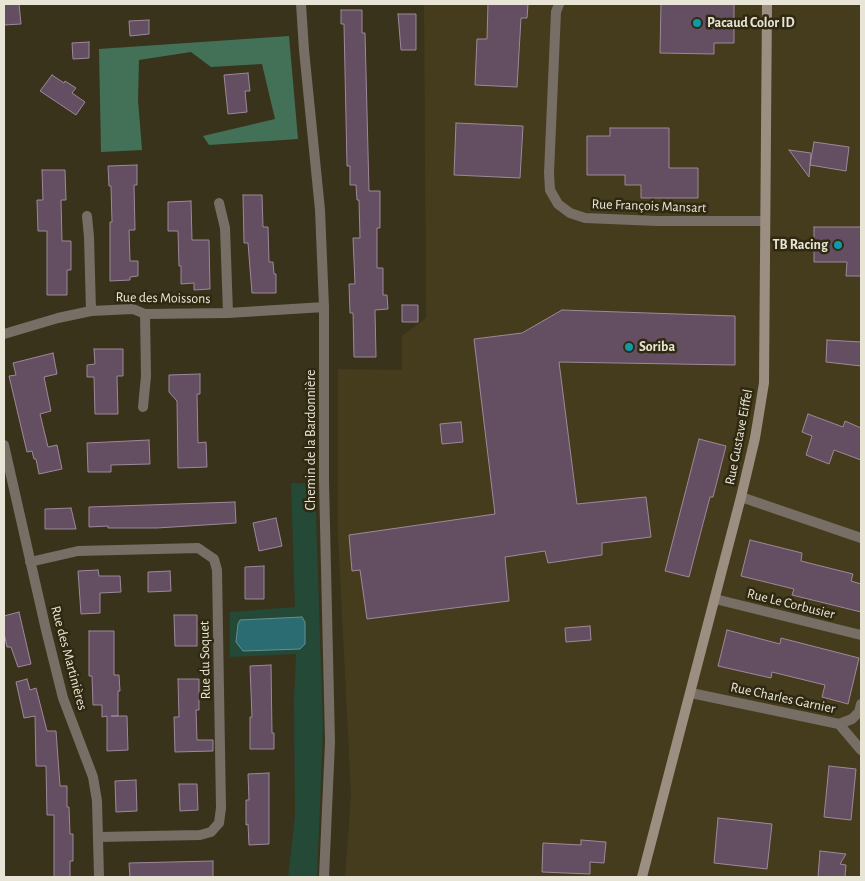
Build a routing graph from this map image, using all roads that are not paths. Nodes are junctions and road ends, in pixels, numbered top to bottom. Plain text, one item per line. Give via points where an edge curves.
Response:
1 (302, 4) edge
2 (559, 4) edge
3 (768, 4) edge
4 (219, 203) dead end
5 (87, 216) dead end
6 (765, 221) junction
7 (324, 307) junction
8 (91, 311) junction
9 (228, 313) junction
10 (145, 314) junction
11 (4, 334) edge
12 (143, 407) dead end
13 (4, 445) edge
14 (741, 497) junction
15 (861, 538) edge
16 (30, 562) junction
17 (715, 599) junction
18 (861, 635) edge
19 (691, 693) junction
20 (861, 704) edge
21 (839, 724) junction
22 (861, 750) edge
23 (99, 836) junction
24 (99, 877) edge
25 (324, 877) edge
26 (643, 877) edge

1 - 7 street, Chemin de la Bardonnière via 320,210
2 - 6 street, Rue François Mansart via 556,12 549,173 550,190 558,204 585,218
3 - 6 street, Rue Gustave Eiffel
4 - 9 street via 225,228
5 - 8 street
6 - 14 street, Rue Gustave Eiffel via 764,383
7 - 9 street, Rue des Moissons
7 - 25 street, Chemin de la Bardonnière via 330,742
8 - 10 street, Rue des Moissons via 133,309
8 - 11 street, Rue des Moissons
9 - 10 street, Rue des Moissons
10 - 12 street
13 - 16 street, Rue des Martinières
14 - 15 street
14 - 17 street, Rue Gustave Eiffel
16 - 23 street, Rue des Martinières via 63,698 93,777
16 - 23 street, Rue du Soquet via 78,551 198,548 214,559 217,570 219,823 211,832 200,835
17 - 18 street, Rue Le Corbusier
17 - 19 street, Rue Gustave Eiffel
19 - 21 street, Rue Charles Garnier
19 - 26 street, Rue Gustave Eiffel
20 - 21 street, Rue Charles Garnier via 852,719
21 - 22 street
23 - 24 street, Rue des Martinières

